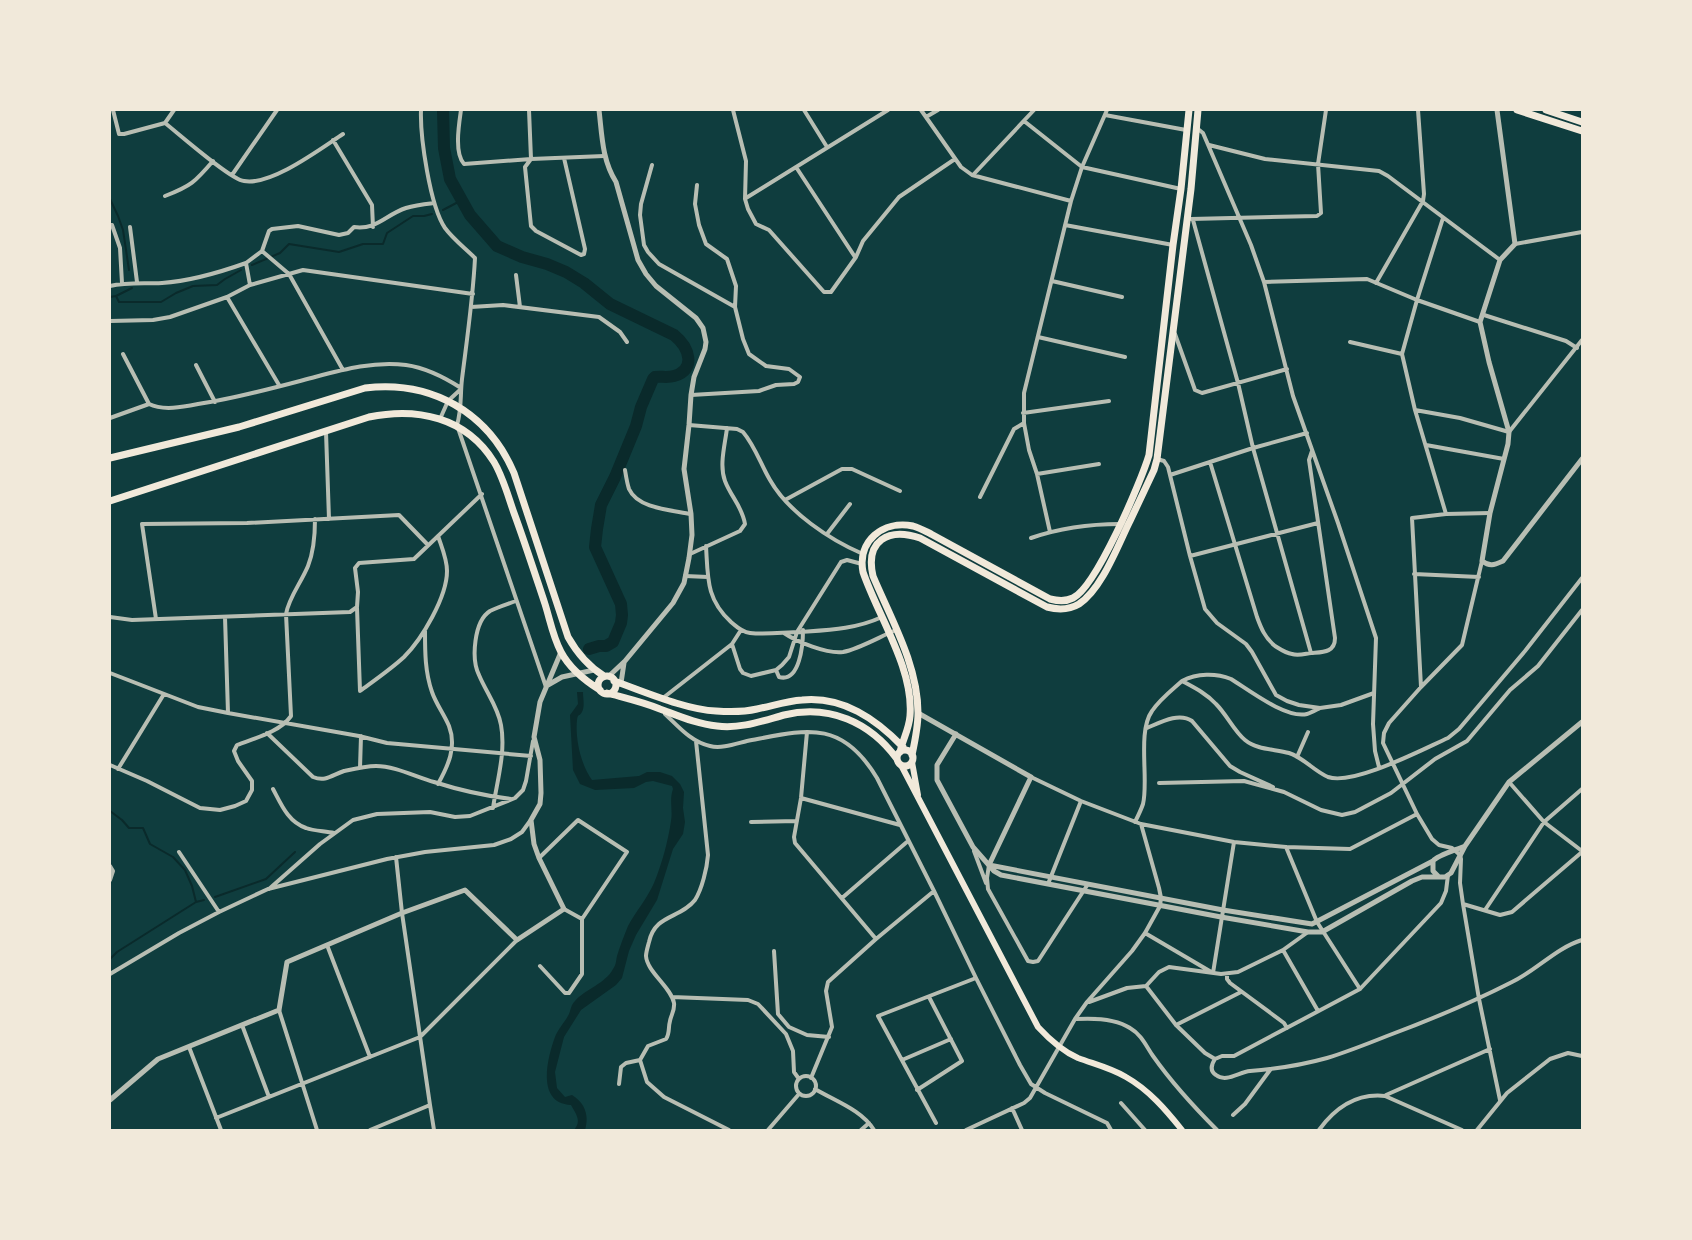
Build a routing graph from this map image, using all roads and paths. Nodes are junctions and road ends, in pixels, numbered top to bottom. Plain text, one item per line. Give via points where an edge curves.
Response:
1 (112, 110) edge
2 (174, 110) edge
3 (277, 110) edge
4 (421, 110) edge
5 (460, 110) edge
6 (529, 110) edge
7 (598, 110) edge
8 (733, 110) edge
9 (804, 110) edge
10 (888, 110) edge
11 (921, 110) edge
12 (938, 110) edge
13 (1034, 110) edge
14 (1189, 110) edge
15 (1198, 110) edge
16 (1326, 110) edge
17 (1418, 110) edge
18 (1497, 110) edge
19 (1517, 110) edge
20 (1546, 110) edge
21 (1106, 112) edge
22 (926, 117) junction
23 (1024, 121) junction
24 (1582, 122) edge
25 (165, 123) junction
26 (1197, 128) junction
27 (1187, 129) junction
28 (1582, 131) edge
29 (343, 134) dead end
30 (333, 140) junction
31 (1208, 145) junction
32 (827, 148) junction
33 (604, 156) junction
34 (564, 158) junction
35 (531, 159) junction
36 (955, 159) junction
37 (213, 161) junction
38 (1318, 164) junction
39 (652, 165) dead end
40 (796, 167) junction
41 (1082, 167) junction
42 (232, 175) junction
43 (972, 175) junction
44 (697, 185) dead end
45 (1181, 189) junction
46 (165, 196) dead end
47 (745, 199) junction
48 (1071, 201) junction
49 (1423, 201) junction
50 (434, 203) junction
51 (1239, 217) junction
52 (1443, 218) junction
53 (1190, 219) junction
54 (112, 225) dead end
55 (1065, 225) junction
56 (373, 226) junction
57 (130, 227) dead end
58 (1582, 232) edge
59 (1515, 244) junction
60 (1173, 245) junction
61 (264, 253) junction
62 (856, 257) junction
63 (1500, 260) junction
64 (246, 263) junction
65 (289, 274) junction
66 (516, 275) dead end
67 (1052, 281) junction
68 (137, 282) junction
69 (1264, 282) junction
70 (122, 283) junction
71 (1376, 283) junction
72 (250, 285) junction
73 (110, 286) edge
74 (473, 294) junction
75 (227, 297) junction
76 (1122, 297) dead end
77 (1417, 300) junction
78 (471, 307) junction
79 (520, 307) junction
80 (735, 307) junction
81 (1484, 315) junction
82 (110, 321) edge
83 (1480, 322) junction
84 (1174, 331) junction
85 (1038, 337) junction
86 (1163, 340) junction
87 (1582, 340) edge
88 (627, 342) dead end
89 (1173, 342) junction
90 (1350, 342) dead end
91 (1577, 348) junction
92 (123, 354) dead end
93 (1402, 354) junction
94 (1125, 357) dead end
95 (196, 365) dead end
96 (1287, 369) junction
97 (343, 370) junction
98 (1238, 383) junction
99 (279, 385) junction
100 (461, 388) junction
101 (691, 395) junction
102 (448, 401) junction
103 (215, 402) junction
104 (1109, 402) dead end
105 (149, 404) junction
106 (461, 409) junction
107 (1415, 410) junction
108 (1023, 412) junction
109 (110, 418) edge
110 (440, 420) junction
111 (1024, 423) junction
112 (457, 425) junction
113 (689, 425) junction
114 (727, 428) junction
115 (326, 432) junction
116 (1509, 432) junction
117 (1307, 433) junction
118 (1426, 445) junction
119 (1253, 448) junction
120 (1312, 450) junction
121 (1149, 455) junction
122 (110, 458) edge
123 (1157, 459) junction
124 (1504, 459) junction
125 (1582, 459) edge
126 (1210, 462) junction
127 (1099, 464) dead end
128 (625, 470) dead end
129 (1037, 474) junction
130 (1169, 475) junction
131 (900, 491) dead end
132 (482, 494) junction
133 (980, 497) dead end
134 (785, 500) junction
135 (110, 501) edge
136 (850, 504) dead end
137 (1490, 513) junction
138 (691, 514) junction
139 (1446, 514) junction
140 (315, 519) junction
141 (329, 519) junction
142 (1318, 523) junction
143 (1120, 524) junction
144 (1050, 532) junction
145 (827, 534) junction
146 (1277, 534) junction
147 (438, 536) junction
148 (1031, 538) dead end
149 (1235, 544) junction
150 (428, 545) junction
151 (706, 546) junction
152 (690, 554) junction
153 (863, 554) junction
154 (1190, 556) junction
155 (1482, 561) junction
156 (862, 564) junction
157 (1414, 574) junction
158 (685, 576) junction
159 (708, 577) junction
160 (1479, 577) junction
161 (1582, 578) edge
162 (516, 601) junction
163 (357, 607) junction
164 (1582, 610) edge
165 (286, 614) junction
166 (890, 614) junction
167 (225, 616) junction
168 (110, 617) edge
169 (882, 617) junction
170 (156, 619) junction
171 (802, 623) junction
172 (741, 630) junction
173 (425, 631) junction
174 (803, 631) junction
175 (797, 632) junction
176 (892, 632) junction
177 (784, 633) junction
178 (794, 640) junction
179 (802, 643) junction
180 (732, 644) junction
181 (561, 652) junction
182 (1311, 653) junction
183 (625, 662) junction
184 (594, 670) junction
185 (776, 670) junction
186 (110, 673) edge
187 (576, 673) junction
188 (612, 679) junction
189 (1182, 681) junction
190 (546, 687) junction
191 (1421, 687) junction
192 (600, 690) junction
193 (607, 693) junction
194 (1374, 693) junction
195 (164, 694) junction
196 (663, 698) junction
197 (1320, 708) junction
198 (660, 709) junction
199 (228, 713) junction
200 (914, 713) junction
201 (873, 719) junction
202 (1582, 722) edge
203 (286, 723) junction
204 (909, 724) junction
205 (1147, 728) junction
206 (807, 732) junction
207 (1308, 732) dead end
208 (267, 733) junction
209 (956, 734) junction
210 (361, 736) junction
211 (534, 737) junction
212 (696, 741) junction
213 (452, 749) junction
214 (501, 754) junction
215 (901, 754) junction
216 (531, 756) junction
217 (1297, 757) junction
218 (912, 758) junction
219 (1391, 762) junction
220 (110, 765) edge
221 (1379, 767) junction
222 (360, 768) junction
223 (118, 769) junction
224 (1031, 777) junction
225 (1509, 782) junction
226 (1159, 783) dead end
227 (438, 784) junction
228 (1403, 785) junction
229 (273, 789) dead end
230 (1582, 789) edge
231 (1284, 792) junction
232 (495, 797) junction
233 (801, 798) junction
234 (512, 799) junction
235 (1081, 801) junction
236 (920, 804) junction
237 (493, 808) junction
238 (1417, 814) junction
239 (531, 820) junction
240 (797, 820) junction
241 (751, 822) dead end
242 (1135, 822) junction
243 (1544, 822) junction
244 (1141, 824) junction
245 (900, 825) junction
246 (335, 833) junction
247 (908, 841) junction
248 (1234, 842) junction
249 (973, 847) junction
250 (1286, 847) junction
251 (1582, 851) edge
252 (179, 852) dead end
253 (1458, 853) junction
254 (1444, 855) junction
255 (396, 857) junction
256 (539, 858) junction
257 (1433, 861) junction
258 (989, 865) junction
259 (110, 866) edge
260 (1454, 868) junction
261 (1050, 876) junction
262 (1443, 876) junction
263 (110, 880) edge
264 (1048, 884) junction
265 (1088, 884) junction
266 (988, 889) junction
267 (268, 890) junction
268 (1084, 890) junction
269 (934, 891) junction
270 (842, 898) junction
271 (1161, 898) junction
272 (1463, 904) junction
273 (1160, 906) junction
274 (564, 909) junction
275 (1223, 910) junction
276 (1485, 910) junction
277 (219, 912) junction
278 (402, 913) junction
279 (1221, 917) junction
280 (582, 919) junction
281 (1312, 923) junction
282 (1309, 932) junction
283 (1322, 932) junction
284 (1144, 933) junction
285 (876, 939) junction
286 (517, 940) junction
287 (1582, 940) edge
288 (327, 945) junction
289 (1283, 950) junction
290 (774, 951) dead end
291 (540, 966) dead end
292 (1213, 973) junction
293 (110, 974) edge
294 (1227, 974) junction
295 (976, 978) junction
296 (1146, 986) junction
297 (1360, 989) junction
298 (1241, 992) junction
299 (672, 997) junction
300 (929, 997) junction
301 (1479, 999) junction
302 (1087, 1002) junction
303 (279, 1010) junction
304 (1318, 1011) junction
305 (1075, 1019) junction
306 (1176, 1024) junction
307 (242, 1025) junction
308 (1287, 1028) junction
309 (420, 1037) junction
310 (829, 1037) junction
311 (951, 1039) junction
312 (189, 1047) junction
313 (1490, 1049) junction
314 (1582, 1056) edge
315 (370, 1057) junction
316 (1215, 1059) junction
317 (640, 1060) junction
318 (902, 1060) junction
319 (1271, 1069) junction
320 (799, 1078) junction
321 (811, 1078) junction
322 (303, 1083) junction
323 (619, 1084) dead end
324 (1035, 1087) junction
325 (815, 1089) junction
326 (917, 1090) junction
327 (799, 1094) junction
328 (1385, 1096) junction
329 (269, 1097) junction
330 (110, 1100) edge
331 (1500, 1100) junction
332 (1121, 1103) dead end
333 (430, 1105) junction
334 (1012, 1108) junction
335 (1233, 1115) dead end
336 (216, 1118) junction
337 (869, 1122) junction
338 (936, 1122) dead end
339 (376, 1129) edge
340 (1110, 1129) edge
341 (221, 1131) edge
342 (318, 1131) edge
343 (370, 1131) edge
344 (434, 1131) edge
345 (729, 1131) edge
346 (768, 1131) edge
347 (861, 1131) edge
348 (874, 1131) edge
349 (966, 1131) edge
350 (1022, 1131) edge
351 (1104, 1131) edge
352 (1145, 1131) edge
353 (1182, 1131) edge
354 (1217, 1131) edge
355 (1319, 1131) edge
356 (1461, 1131) edge
357 (1477, 1131) edge

1 - 25 street via 119,134
2 - 25 street
3 - 42 street
4 - 50 street
5 - 35 street via 458,141 464,164
6 - 35 street
7 - 33 street
8 - 47 street via 746,161
9 - 32 street
10 - 32 street
11 - 22 street
12 - 22 street
13 - 23 street
14 - 27 highway
15 - 26 highway
16 - 38 street
17 - 49 street
18 - 59 street
19 - 28 highway
20 - 24 highway
21 - 27 street
21 - 41 street
22 - 36 street
23 - 41 street
23 - 43 street
25 - 37 street
26 - 27 highway
26 - 31 street
26 - 53 highway
27 - 45 highway
29 - 30 street
30 - 42 street via 275,176 241,182
30 - 56 street via 372,205
31 - 38 street via 1265,159
31 - 51 street
32 - 40 street
33 - 34 street
33 - 101 street via 616,182 638,260 656,286 696,318 705,334 705,349
34 - 35 street
34 - 35 street via 585,249 581,255 531,226 525,167
36 - 43 street
36 - 62 street via 899,197 863,241
37 - 42 street
37 - 46 street via 196,181
38 - 49 street via 1379,171
38 - 51 street via 1322,208 1317,216
39 - 80 street via 640,215 648,252 659,264
40 - 47 street
40 - 62 street
41 - 45 street
41 - 48 street
43 - 48 street
44 - 80 street via 699,225 706,244 727,259 735,286
45 - 60 highway
47 - 62 street via 756,224 770,230 824,292 831,292
48 - 55 street
49 - 52 street
49 - 71 street
50 - 56 street via 404,209
50 - 74 street via 446,229 476,258
51 - 53 street
51 - 69 street
52 - 63 street
52 - 77 street
53 - 84 highway
53 - 98 street
54 - 70 street via 120,248
55 - 60 street
55 - 67 street
56 - 61 street via 354,227 339,235 298,226 272,229 268,231
57 - 68 street
58 - 59 street
59 - 63 street
60 - 86 highway
61 - 64 street
61 - 65 street
63 - 81 street
64 - 68 street via 209,276 162,283
64 - 72 street
65 - 72 street
65 - 74 street via 303,270
65 - 97 street
66 - 79 street
67 - 76 street
67 - 85 street
68 - 70 street
69 - 71 street via 1367,279
69 - 96 street
70 - 73 street
71 - 77 street
72 - 75 street
74 - 78 street
75 - 82 street via 170,317
75 - 99 street
77 - 83 street
77 - 93 street
78 - 79 street
78 - 100 street
79 - 88 street via 599,317
80 - 101 street via 749,354 766,366 797,373 798,382 759,391
81 - 83 street
81 - 91 street
83 - 116 street
84 - 89 highway
84 - 98 street via 1198,393
85 - 94 street
85 - 108 street
86 - 89 highway
86 - 121 highway
87 - 91 street
89 - 123 highway
90 - 93 street
91 - 116 street
92 - 105 street
93 - 107 street
95 - 103 street
96 - 98 street
96 - 117 street
97 - 99 street
97 - 100 street via 372,364 408,365 436,373
98 - 119 street
99 - 103 street
100 - 102 street
100 - 106 street
101 - 113 street
102 - 106 highway
102 - 110 street
102 - 122 highway via 413,388 365,388 239,427
103 - 105 street via 157,408
104 - 108 street
105 - 109 street
106 - 112 street
106 - 184 highway via 483,425 509,461 568,637
107 - 116 street
107 - 118 street
108 - 111 street
110 - 112 highway
110 - 115 highway via 388,413
111 - 129 street
111 - 133 street via 1014,429
112 - 132 street
112 - 181 highway via 477,441 499,472
113 - 114 street
113 - 138 street via 684,469
114 - 134 street via 743,432
114 - 151 street via 724,480 743,512 745,524 740,531
115 - 135 highway
115 - 141 street
116 - 124 street
117 - 119 street
117 - 120 street
118 - 124 street
118 - 139 street
119 - 126 street
119 - 146 street
120 - 142 street via 1309,460
120 - 194 street via 1376,638
121 - 123 street
121 - 143 highway
123 - 130 street via 1166,464
123 - 166 highway via 1110,562 1095,588 1080,603 1064,609 1047,607 920,538 898,534 883,539 871,558 873,576
124 - 137 street
125 - 155 street via 1503,561 1494,565
126 - 130 street
126 - 149 street
127 - 129 street
128 - 138 street via 636,498 663,509
129 - 144 street
130 - 154 street
131 - 134 street via 852,469 842,469
132 - 147 street
132 - 162 street
134 - 145 street
136 - 145 street
137 - 139 street
137 - 155 street
138 - 152 street
139 - 157 street via 1412,518
140 - 141 street
140 - 165 street via 312,554
140 - 170 street via 142,524
141 - 150 street via 399,516
142 - 146 street
142 - 182 street via 1335,645 1322,653
143 - 144 street via 1081,525
143 - 153 highway via 1085,587 1073,599 1064,601 1046,597 914,526 882,530 870,540
144 - 148 street
145 - 153 street
146 - 149 street
146 - 182 street
147 - 150 street
147 - 173 street via 446,556 447,573
149 - 154 street
149 - 182 street via 1267,638 1284,652
150 - 163 street via 414,559 359,563 355,568
151 - 152 street
151 - 159 street
152 - 158 street
153 - 156 highway
154 - 197 street via 1205,609 1246,644 1276,695
155 - 160 street
156 - 169 highway
156 - 171 street via 841,562
157 - 160 street
157 - 191 street
158 - 159 street
158 - 183 street via 673,603
159 - 172 street via 711,596 720,612
160 - 191 street via 1462,645
161 - 219 street via 1460,729
162 - 190 street
162 - 214 street via 484,618 477,630 474,653 477,673 501,725
163 - 165 street via 350,612
163 - 173 street via 360,691 404,657
164 - 228 street via 1538,666 1510,690 1467,741 1429,762
165 - 167 street
165 - 203 street via 291,716
166 - 169 street
166 - 176 highway
167 - 170 street
167 - 199 street
168 - 170 street
169 - 174 street via 866,624
169 - 176 highway
171 - 174 street
171 - 175 street
172 - 177 street
172 - 180 street
173 - 213 street via 427,673 450,728
174 - 175 street
174 - 179 street
175 - 177 street
175 - 178 street
176 - 179 street via 842,652
176 - 200 highway
177 - 178 street
178 - 179 street
178 - 185 street via 789,657
179 - 185 street via 795,671 781,678
180 - 185 street via 744,674
180 - 196 street
181 - 187 highway
181 - 190 street
183 - 188 street
183 - 188 street
184 - 187 street
184 - 188 highway
186 - 195 street
187 - 190 street
187 - 192 highway
188 - 192 highway via 598,682
188 - 193 highway via 614,688
188 - 196 highway
189 - 197 street via 1195,675 1224,676 1273,706 1295,714 1306,715
189 - 205 street via 1150,713
189 - 217 street via 1217,705 1245,740
190 - 211 street
191 - 219 street via 1384,733 1383,744
192 - 193 highway
193 - 198 highway
194 - 197 street
194 - 221 street via 1373,724
195 - 199 street
195 - 223 street
196 - 201 highway via 725,712 805,699 833,702
198 - 212 street
198 - 215 highway via 720,727 743,726 805,711 822,712 853,721
199 - 203 street
200 - 204 highway
200 - 209 street
200 - 218 highway
201 - 204 highway via 895,731
201 - 215 highway via 890,734
202 - 225 street
203 - 208 street
203 - 210 street
204 - 215 highway
205 - 231 street via 1186,717 1230,766
205 - 242 street via 1143,804
206 - 212 street via 725,746 711,747
206 - 233 street
206 - 245 street via 837,737 851,746 868,764
207 - 217 street
208 - 222 street via 320,780
208 - 223 street via 237,745 234,751 252,781 252,790 246,801 220,810 200,808
209 - 224 street
209 - 249 street via 937,765 937,780
210 - 213 street via 387,743
210 - 222 street
211 - 216 street
211 - 239 street via 540,760 541,793
212 - 299 street via 708,855 706,870 695,899 651,931 646,956
213 - 214 street
213 - 227 street
214 - 216 street
214 - 232 street
215 - 218 highway
215 - 218 highway via 908,766
215 - 236 main road
216 - 234 street via 523,790
217 - 221 street via 1330,777 1360,775
218 - 236 main road
219 - 221 street
219 - 228 street
220 - 223 street
222 - 227 street via 388,768
224 - 235 street
224 - 258 street
225 - 243 street
225 - 253 street
226 - 231 street via 1244,781
227 - 232 street
228 - 231 street via 1355,812 1342,815 1321,810
228 - 238 street
229 - 246 street via 294,821 306,828
230 - 243 street
232 - 234 street
232 - 237 street
233 - 240 street
233 - 245 street
234 - 237 street
235 - 242 street
235 - 261 street
236 - 353 main road via 1038,1027 1068,1053 1140,1086
237 - 246 street via 455,817 430,812 377,814 353,820
238 - 250 street via 1350,849
238 - 253 street via 1432,840
239 - 255 street via 522,832 494,845
239 - 256 street
240 - 241 street
240 - 270 street via 795,843
242 - 244 street
243 - 251 street
243 - 276 street
244 - 248 street
244 - 271 street
245 - 247 street
246 - 267 street
247 - 269 street
247 - 270 street
248 - 250 street
248 - 275 street
249 - 258 street
249 - 266 street
250 - 281 street
251 - 276 street via 1512,912 1500,915
252 - 277 street
253 - 254 street
253 - 260 street
253 - 272 street
254 - 257 street
254 - 260 street via 1453,861
255 - 267 street
255 - 278 street
256 - 274 street
256 - 280 street via 578,820 627,852
257 - 262 street via 1433,871
257 - 281 street
258 - 261 street
258 - 264 street via 1001,875
258 - 266 street
259 - 263 street
260 - 262 street
261 - 264 street
261 - 265 street
262 - 283 street via 1412,881
262 - 297 street via 1446,891 1441,903
264 - 268 street
265 - 268 street
265 - 271 street
266 - 268 street via 1028,961 1033,962 1038,961
267 - 277 street
268 - 273 street
269 - 285 street
269 - 295 street
270 - 285 street
271 - 273 street
271 - 275 street
272 - 276 street
272 - 301 street
273 - 279 street
273 - 284 street
274 - 280 street
274 - 286 street
275 - 279 street
275 - 281 street
277 - 293 street
278 - 286 street via 465,890
278 - 288 street
278 - 309 street
279 - 282 street
279 - 292 street
280 - 291 street via 582,974 569,993
281 - 282 street
281 - 283 street
282 - 283 street
282 - 289 street
283 - 297 street
284 - 292 street
284 - 302 street
285 - 310 street via 828,982 832,1027
286 - 309 street
287 - 301 street
288 - 303 street via 287,962
288 - 315 street
289 - 294 street
289 - 304 street
290 - 310 street via 778,1014 789,1027 807,1035
292 - 294 street
292 - 296 street via 1169,967
294 - 298 street via 1230,983
295 - 300 street
295 - 324 street
296 - 302 street
296 - 306 street
297 - 304 street
298 - 306 street
298 - 308 street
299 - 317 street via 675,1006 666,1039 648,1046
299 - 320 street via 748,1000 758,1004 786,1034
300 - 311 street
300 - 318 street via 878,1016
301 - 313 street
301 - 319 street via 1329,1058
302 - 305 street
303 - 307 street
303 - 322 street
304 - 308 street
305 - 324 street
305 - 354 street via 1097,1018 1129,1027 1142,1037 1194,1108
306 - 316 street
307 - 312 street
307 - 329 street
308 - 316 street via 1234,1056
309 - 315 street
309 - 333 street
310 - 321 street
311 - 318 street
311 - 326 street via 962,1061
312 - 330 street via 158,1059
312 - 336 street
313 - 328 street
313 - 331 street
314 - 331 street via 1568,1053 1550,1059
315 - 322 street
316 - 319 street via 1212,1071 1222,1078
317 - 323 street via 621,1067
317 - 345 street via 647,1082 664,1097
318 - 326 street
319 - 335 street
320 - 321 street
320 - 327 street
321 - 325 street
322 - 329 street
322 - 342 street
324 - 334 street via 1030,1098
324 - 340 street via 1107,1123
325 - 327 street via 808,1095
325 - 337 street
326 - 338 street
327 - 346 street
328 - 355 street via 1372,1095 1346,1104
328 - 356 street
329 - 336 street
331 - 357 street
332 - 352 street
333 - 339 street
333 - 344 street
334 - 349 street
334 - 350 street
336 - 341 street
337 - 347 street
337 - 348 street
339 - 343 street
340 - 351 street

